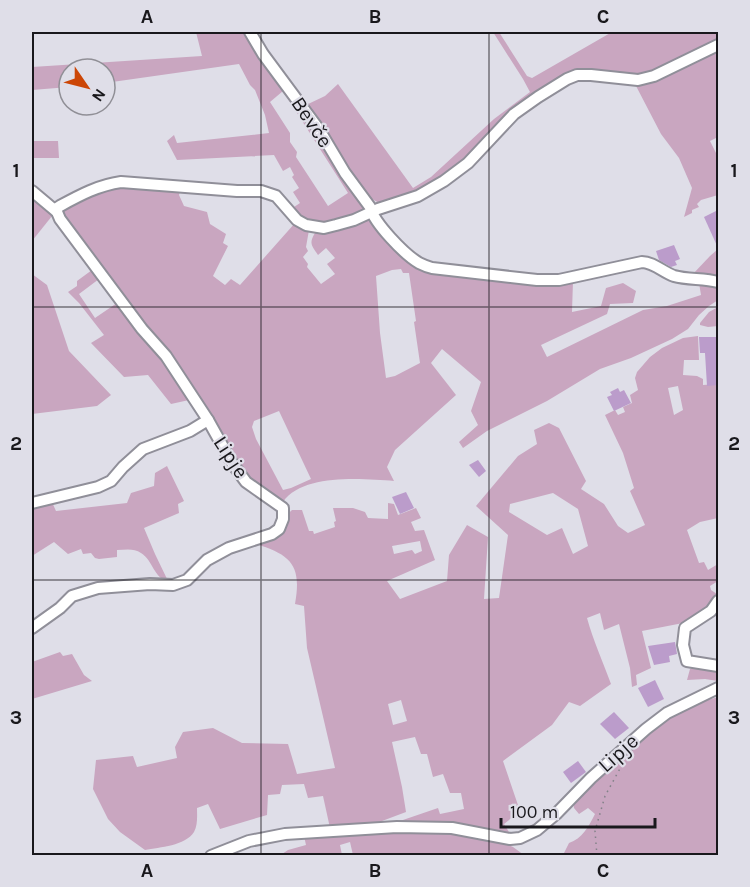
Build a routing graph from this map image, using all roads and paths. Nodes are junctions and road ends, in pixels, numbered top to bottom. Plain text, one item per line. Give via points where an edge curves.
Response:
1 (250, 32) edge
2 (718, 45) edge
3 (32, 191) edge
4 (375, 211) junction
5 (57, 212) junction
6 (718, 282) edge
7 (208, 420) junction
8 (32, 503) edge
9 (718, 602) edge
10 (32, 628) edge
11 (718, 666) edge
12 (718, 688) edge
13 (623, 763) dead end
14 (211, 855) edge
15 (597, 855) edge

1 - 4 street, Bevče
2 - 4 street via 638,80 591,75 567,79 514,114 468,163 444,180 418,196
3 - 5 street, Lipje
4 - 5 street via 324,228 297,220 270,193 122,182 97,187 60,206
4 - 6 street, Bevče via 402,250 432,268 559,280 648,262 676,277
5 - 7 street, Lipje via 166,356
7 - 8 street via 143,449 111,482
7 - 10 street, Lipje via 246,482 283,508 279,529 207,560 186,580 173,585 98,588 72,596
9 - 11 street via 685,628 683,645 687,661
12 - 14 street, Lipje via 653,723 556,814 520,838 452,828 397,827 285,834 249,841
13 - 15 path via 605,796 595,831

